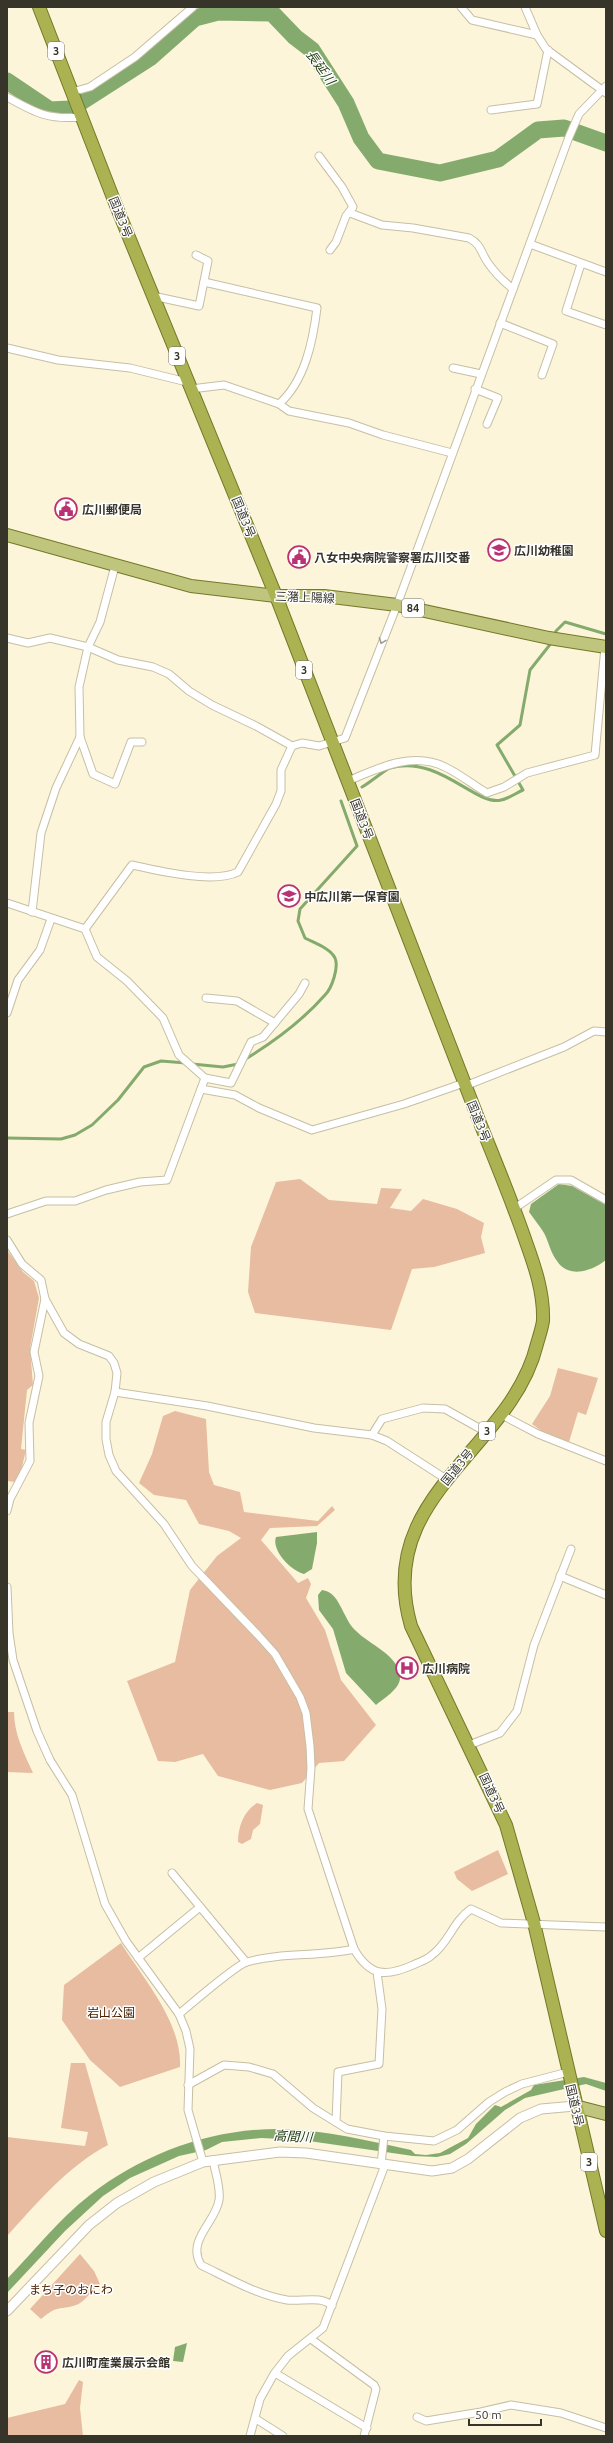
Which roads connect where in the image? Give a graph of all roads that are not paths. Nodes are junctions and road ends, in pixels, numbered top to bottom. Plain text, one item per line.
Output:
1 (39, 7) edge
2 (193, 7) edge
3 (461, 7) edge
4 (525, 7) edge
5 (537, 35) junction
6 (548, 50) junction
7 (605, 89) edge
8 (72, 94) junction
9 (7, 96) edge
10 (491, 110) dead end
11 (81, 116) junction
12 (319, 156) dead end
13 (350, 212) junction
14 (530, 244) junction
15 (330, 250) dead end
16 (196, 254) dead end
17 (581, 264) junction
18 (606, 272) edge
19 (204, 282) junction
20 (513, 289) junction
21 (153, 296) junction
22 (500, 323) junction
23 (606, 324) edge
24 (7, 348) edge
25 (453, 368) dead end
26 (481, 374) junction
27 (542, 375) dead end
28 (189, 386) junction
29 (475, 389) junction
30 (279, 404) junction
31 (487, 424) dead end
32 (452, 453) junction
33 (7, 535) edge
34 (115, 566) junction
35 (276, 596) junction
36 (397, 605) junction
37 (7, 638) edge
38 (88, 647) junction
39 (605, 647) edge
40 (80, 737) junction
41 (142, 742) dead end
42 (333, 743) junction
43 (292, 746) junction
44 (348, 781) junction
45 (7, 903) edge
46 (32, 912) junction
47 (51, 918) junction
48 (84, 929) junction
49 (305, 983) dead end
50 (206, 998) dead end
51 (7, 1013) edge
52 (275, 1024) junction
53 (606, 1032) edge
54 (205, 1078) junction
55 (465, 1085) junction
56 (201, 1089) junction
57 (606, 1200) edge
58 (515, 1208) junction
59 (7, 1214) edge
60 (7, 1240) edge
61 (45, 1299) junction
62 (115, 1392) junction
63 (500, 1414) junction
64 (486, 1432) junction
65 (372, 1435) junction
66 (606, 1462) edge
67 (446, 1480) junction
68 (7, 1511) edge
69 (571, 1549) dead end
70 (560, 1576) junction
71 (7, 1587) edge
72 (606, 1595) edge
73 (8, 1605) edge
74 (469, 1745) junction
75 (172, 1873) dead end
76 (200, 1907) junction
77 (534, 1923) junction
78 (606, 1927) edge
79 (354, 1950) junction
80 (138, 1958) junction
81 (246, 1962) junction
82 (377, 1972) junction
83 (179, 2014) junction
84 (568, 2074) junction
85 (188, 2085) junction
86 (575, 2106) junction
87 (606, 2114) edge
88 (336, 2122) junction
89 (384, 2138) junction
90 (202, 2159) junction
91 (213, 2160) junction
92 (383, 2162) junction
93 (606, 2231) edge
94 (332, 2306) junction
95 (7, 2311) edge
96 (311, 2339) junction
97 (275, 2373) junction
98 (417, 2418) dead end
99 (256, 2419) junction
100 (367, 2428) junction
101 (606, 2428) edge
102 (250, 2436) edge
103 (284, 2436) edge
104 (364, 2436) edge

1 - 8 highway, 国道3号 / 3
2 - 8 street
3 - 5 street
4 - 5 street
5 - 6 street
6 - 7 street
6 - 10 street
7 - 14 street
8 - 11 highway, 国道3号 / 3
9 - 11 street
11 - 21 highway, 国道3号 / 3
12 - 13 street
13 - 15 street
13 - 20 street
14 - 17 street
14 - 20 street
16 - 19 street
17 - 18 street
17 - 23 street
19 - 21 street
19 - 30 street
20 - 22 street
21 - 28 highway, 国道3号 / 3
22 - 26 street
22 - 27 street
24 - 28 street
25 - 26 street
26 - 29 street
28 - 30 street
28 - 35 highway, 国道3号 / 3
29 - 31 street
29 - 32 street
30 - 32 street
32 - 36 street
33 - 34 main road, 三潴上陽線 / 84
34 - 35 main road, 三潴上陽線 / 84
34 - 38 street
35 - 36 main road, 三潴上陽線 / 84
35 - 42 highway, 国道3号 / 3
36 - 39 main road, 三潴上陽線 / 84
36 -> 42 street
37 - 38 street
38 - 40 street
38 - 43 street
39 - 44 street
40 - 41 street
40 - 46 street
42 - 43 street
42 - 44 highway, 国道3号 / 3
43 - 48 street
44 - 55 highway, 国道3号 / 3
45 - 46 street
46 - 47 street
47 - 48 street
47 - 51 street
48 - 54 street
49 - 52 street
50 - 52 street
52 - 54 street
53 - 55 street
54 - 56 street
55 - 56 street
55 - 58 highway, 国道3号 / 3
56 - 59 street
57 - 58 street
58 - 63 highway, 国道3号 / 3
60 - 61 street
61 - 62 street
61 - 68 street
62 - 65 street
62 - 79 street
63 - 64 highway, 国道3号 / 3
63 - 66 street
64 - 65 street
64 - 67 highway, 国道3号 / 3
65 - 67 street
67 - 74 highway, 国道3号 / 3
69 - 70 street
70 - 72 street
70 - 74 street
71 - 73 street
73 - 80 street
74 - 77 highway, 国道3号 / 3
75 - 76 street
76 - 80 street
76 - 81 street
77 - 78 street
77 - 82 street
77 - 84 highway, 国道3号 / 3
79 - 81 street
79 - 82 street
80 - 83 street
81 - 83 street
82 - 88 street
83 - 85 street
84 - 86 highway, 国道3号 / 3
84 - 89 street
85 - 88 street
85 - 90 street
86 - 87 main road
86 - 92 street
86 - 93 highway, 国道3号 / 3
88 - 89 street
89 - 92 street
90 - 91 street
90 - 95 street
91 - 92 street
91 - 94 street
92 - 94 street
94 - 96 street
96 - 97 street
96 - 100 street
97 - 99 street
97 - 100 street
98 - 101 street
99 - 102 street
99 - 103 street
100 - 104 street

